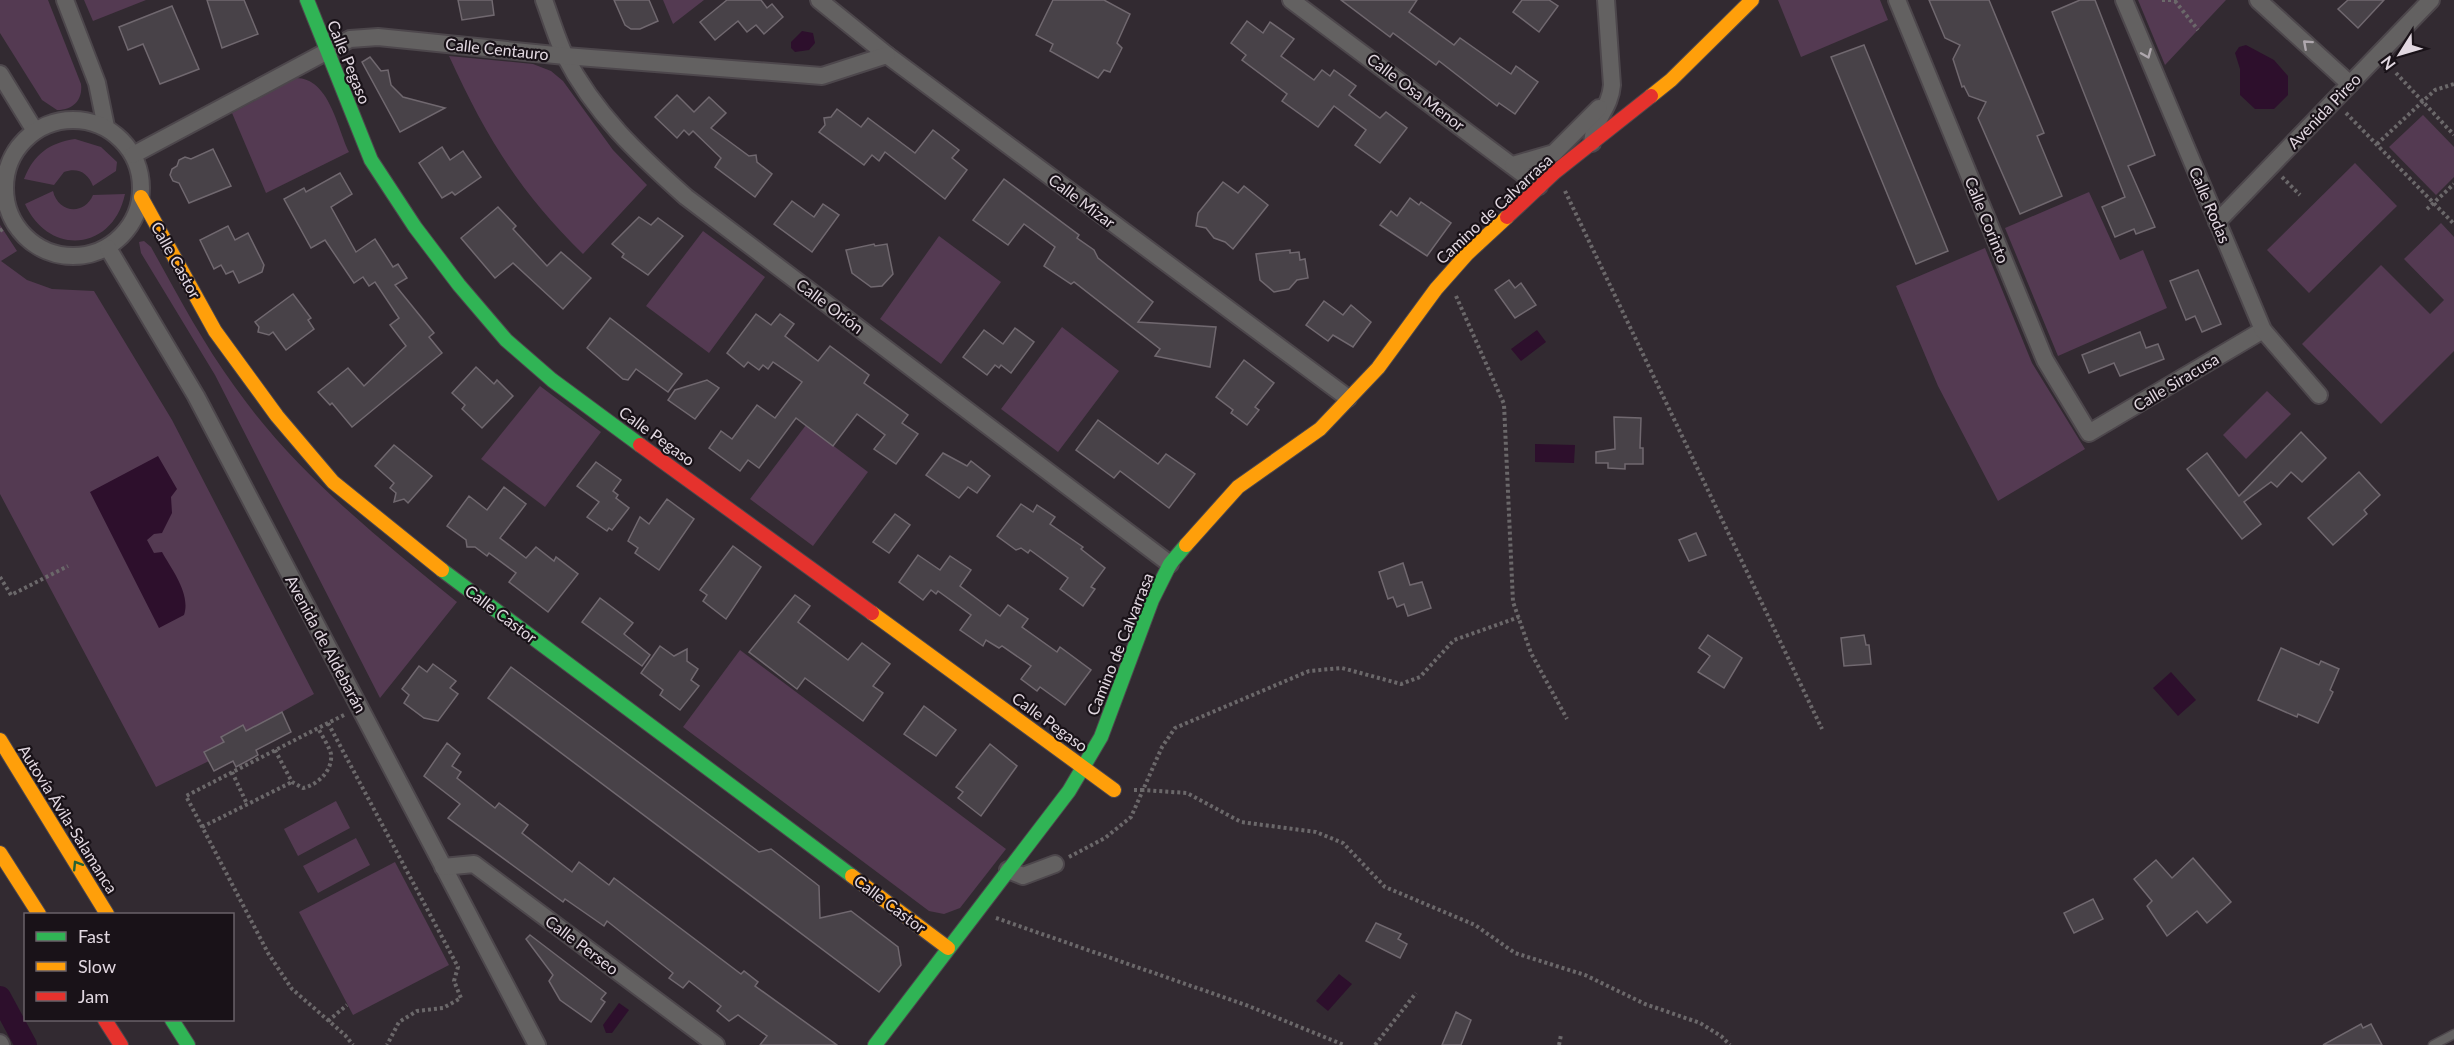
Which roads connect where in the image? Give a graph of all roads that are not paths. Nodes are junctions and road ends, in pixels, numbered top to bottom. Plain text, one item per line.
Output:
1 (65, 0) edge
2 (307, 0) edge
3 (544, 0) edge
4 (819, 0) edge
5 (1291, 0) edge
6 (1606, 0) edge
7 (1752, 0) edge
8 (1897, 0) edge
9 (2124, 0) edge
10 (2258, 0) edge
11 (2431, 0) edge
12 (326, 51) junction
13 (887, 55) junction
14 (565, 56) junction
15 (0, 74) edge
16 (2350, 84) junction
17 (1611, 97) junction
18 (1580, 126) junction
19 (106, 128) junction
20 (35, 131) junction
21 (1587, 147) junction
22 (133, 155) junction
23 (1558, 163) junction
24 (1513, 165) junction
25 (1539, 186) junction
26 (141, 197) junction
27 (2217, 222) junction
28 (108, 248) junction
29 (2263, 330) junction
30 (2319, 395) dead end
31 (1348, 398) junction
32 (2089, 433) joint
33 (1170, 564) junction
34 (0, 740) edge
35 (1083, 767) junction
36 (1114, 790) road end
37 (0, 853) edge
38 (1055, 864) road end
39 (443, 867) junction
40 (1008, 870) junction
41 (38, 913) edge
42 (106, 913) edge
43 (948, 948) junction
44 (106, 1021) edge
45 (173, 1021) edge
46 (2454, 1034) edge
47 (120, 1045) edge
48 (188, 1045) edge
49 (537, 1045) edge
50 (716, 1045) edge
51 (875, 1045) edge
52 (2433, 1045) edge

1 - 19 street
2 - 12 main road, Calle Pegaso
3 - 14 street, Calle Orión
4 - 13 street, Calle Mizar
5 - 24 street, Calle Osa Menor
6 - 17 street
7 - 21 main road, Camino de Calvarrasa
8 - 32 street, Calle Corinto
9 -> 27 street, Calle Rodas
16 -> 10 street
11 - 16 street, Avenida Pireo
12 - 14 street, Calle Centauro
12 - 22 street, Calle Centauro
12 - 35 main road, Calle Pegaso
13 - 14 street, Calle Centauro
13 - 31 street, Calle Mizar
14 - 33 street, Calle Orión
15 - 20 street
16 - 27 street, Avenida Pireo
17 - 18 street
17 - 21 street
18 - 21 street
18 - 23 street
19 - 20 street
19 - 22 street
20 - 28 street
21 - 23 main road, Camino de Calvarrasa
22 - 26 street
23 - 24 street
23 - 25 main road, Camino de Calvarrasa
24 - 25 street, Calle Osa Menor
25 - 31 main road, Camino de Calvarrasa
26 - 28 street
26 - 43 main road, Calle Castor
27 - 29 street, Calle Rodas
28 - 39 street, Avenida de Aldebarán
29 - 30 street, Calle Rodas
29 - 32 street, Calle Siracusa
31 - 33 main road, Camino de Calvarrasa
33 - 35 main road, Camino de Calvarrasa
42 -> 34 main road, Autovía Ávila-Salamanca
35 - 36 main road, Calle Pegaso
35 - 40 main road, Camino de Calvarrasa
37 - 41 main road
38 - 40 street
39 - 49 street, Avenida de Aldebarán
39 - 50 street, Calle Perseo
40 - 43 main road, Camino de Calvarrasa
43 - 51 main road, Camino de Calvarrasa
44 - 47 main road
45 - 48 main road
46 - 52 lane

